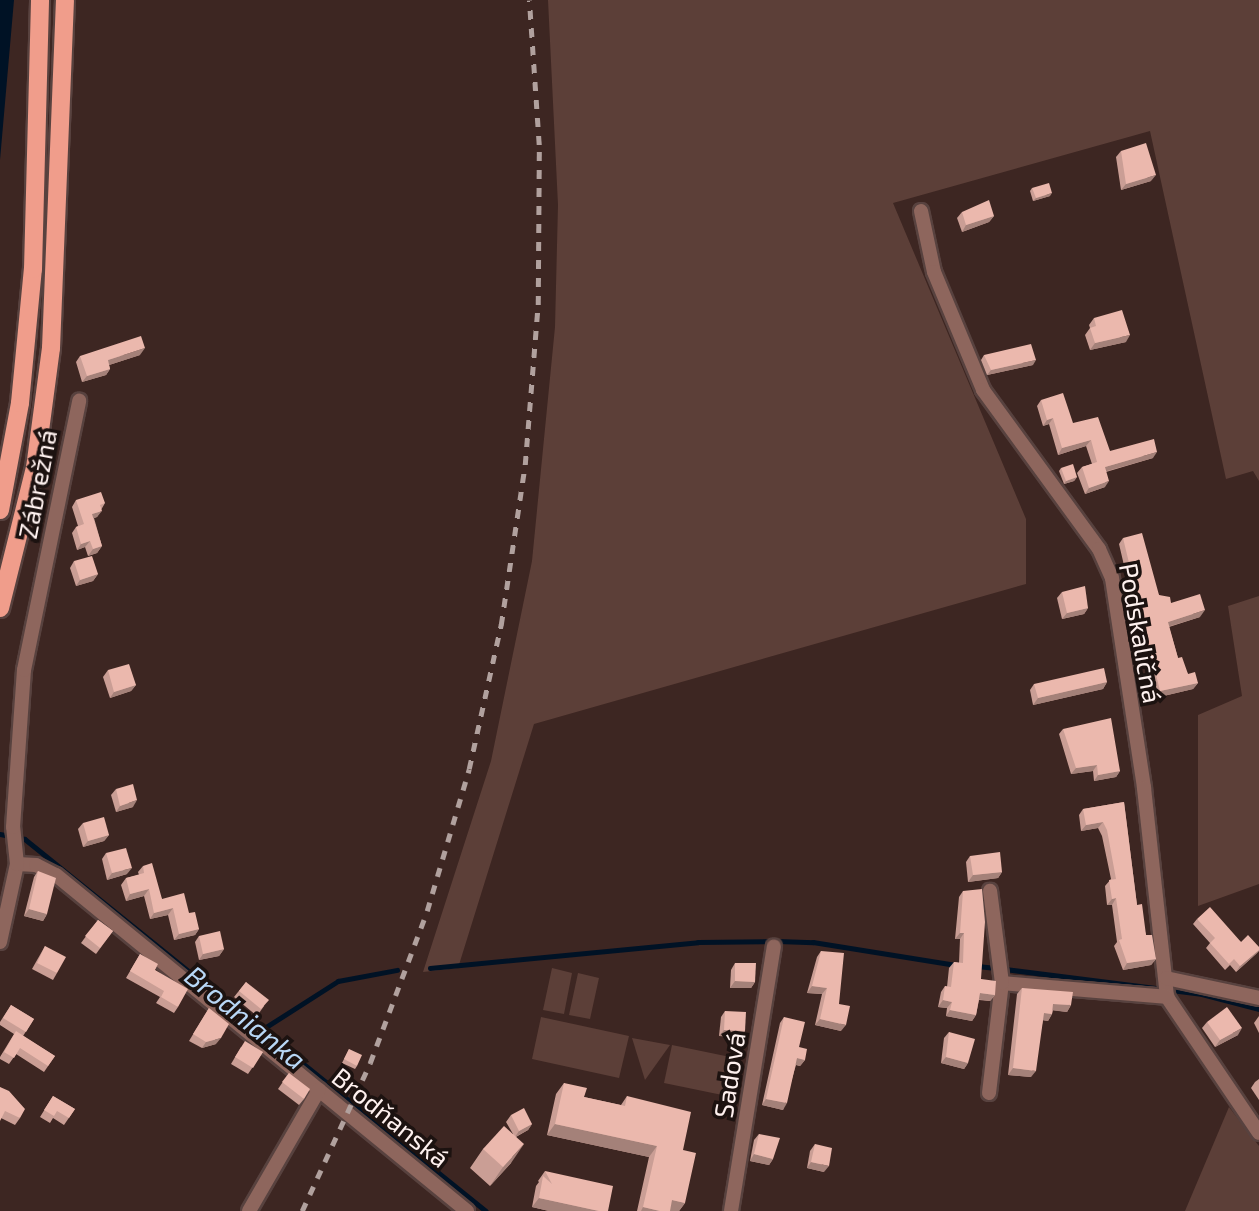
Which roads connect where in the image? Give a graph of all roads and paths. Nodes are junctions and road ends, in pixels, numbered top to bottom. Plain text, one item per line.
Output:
1 (40, 0) edge
2 (65, 0) edge
3 (921, 211) dead end
4 (79, 401) dead end
5 (0, 510) edge
6 (0, 608) edge
7 (16, 864) junction
8 (990, 891) dead end
9 (0, 942) edge
10 (774, 946) dead end
11 (1000, 973) junction
12 (1166, 988) junction
13 (1259, 998) edge
14 (319, 1090) junction
15 (989, 1093) dead end
16 (1259, 1133) edge
17 (249, 1211) edge
18 (467, 1211) edge
19 (731, 1211) edge

1 - 5 main road
2 - 6 main road
3 - 12 street, Podskaličná
4 - 7 street, Zábrežná
7 - 9 street
7 - 14 street, Brodňanská
8 - 11 street
10 - 19 street, Sadová
11 - 12 street
11 - 15 street
12 - 13 street
12 - 16 street, Podskaličná
14 - 17 street
14 - 18 street, Brodňanská

